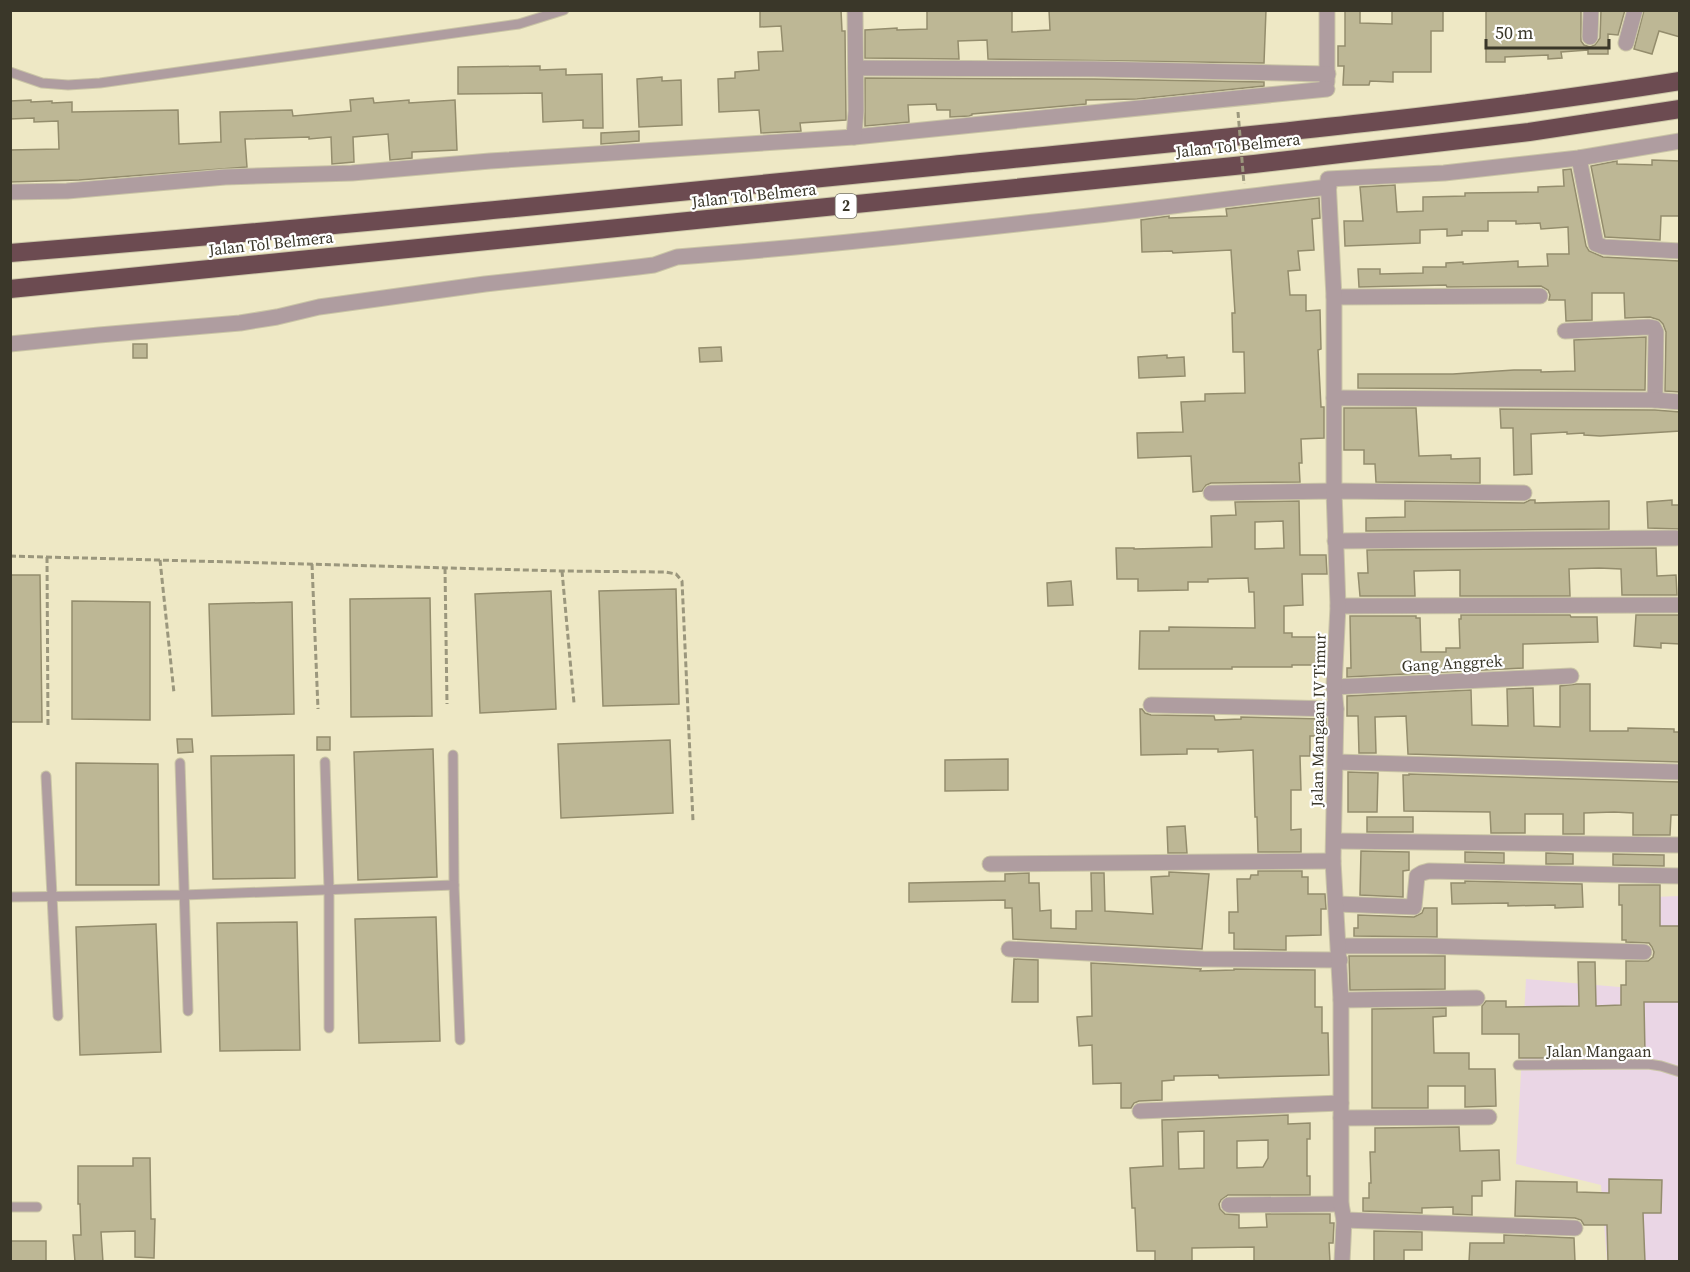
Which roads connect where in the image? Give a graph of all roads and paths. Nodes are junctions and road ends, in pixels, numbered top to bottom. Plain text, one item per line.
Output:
1 (564, 10) edge
2 (855, 10) edge
3 (1327, 10) edge
4 (1591, 10) edge
5 (1635, 10) edge
6 (1590, 37) dead end
7 (1626, 43) dead end
8 (856, 68) junction
9 (10, 72) edge
10 (1680, 81) edge
11 (1327, 86) junction
12 (1680, 109) edge
13 (1238, 112) dead end
14 (854, 137) junction
15 (1680, 141) edge
16 (1579, 158) junction
17 (1329, 183) junction
18 (1244, 184) dead end
19 (10, 192) edge
20 (1680, 251) edge
21 (10, 253) edge
22 (10, 289) edge
23 (1540, 296) dead end
24 (1334, 297) junction
25 (1565, 331) dead end
26 (10, 344) edge
27 (1334, 398) junction
28 (1655, 399) junction
29 (1680, 402) edge
30 (1334, 490) junction
31 (1210, 493) dead end
32 (1524, 493) dead end
33 (1676, 538) dead end
34 (1335, 541) junction
35 (10, 556) edge
36 (47, 557) junction
37 (160, 560) junction
38 (312, 564) junction
39 (445, 568) junction
40 (562, 571) junction
41 (1680, 605) edge
42 (1338, 606) junction
43 (1571, 676) dead end
44 (1334, 687) junction
45 (174, 693) dead end
46 (447, 704) dead end
47 (574, 704) dead end
48 (1150, 705) dead end
49 (1336, 709) junction
50 (318, 710) dead end
51 (48, 727) dead end
52 (453, 755) dead end
53 (326, 762) dead end
54 (1335, 762) junction
55 (180, 763) dead end
56 (1680, 772) edge
57 (46, 776) dead end
58 (693, 821) dead end
59 (1335, 841) junction
60 (1680, 845) edge
61 (1333, 861) junction
62 (990, 864) dead end
63 (1680, 876) edge
64 (454, 885) junction
65 (329, 890) junction
66 (52, 896) junction
67 (183, 896) junction
68 (10, 897) edge
69 (1337, 904) junction
70 (1009, 949) dead end
71 (1644, 952) dead end
72 (1339, 953) junction
73 (1477, 998) dead end
74 (1341, 1000) junction
75 (188, 1011) dead end
76 (58, 1016) dead end
77 (329, 1028) dead end
78 (460, 1040) dead end
79 (1518, 1065) dead end
80 (1680, 1072) edge
81 (1341, 1110) junction
82 (1140, 1111) dead end
83 (1489, 1117) dead end
84 (1341, 1204) junction
85 (1229, 1205) dead end
86 (10, 1207) edge
87 (37, 1207) dead end
88 (1344, 1221) junction
89 (1575, 1228) dead end
90 (1342, 1262) edge

1 - 9 lane
2 - 8 street
3 - 11 street
4 - 6 street
5 - 7 street
8 - 11 street
8 - 14 street
10 - 21 highway, Jalan Tol Belmera / 2
11 - 14 street
12 - 22 highway, Jalan Tol Belmera / 2
13 - 18 path, bridge
14 - 19 street
15 - 16 street
16 - 17 street
16 - 20 street
17 - 24 street, Jalan Mangaan IV Timur
17 - 26 street
23 - 24 street
24 - 27 street, Jalan Mangaan IV Timur
25 - 28 street
27 - 28 street
27 - 30 street, Jalan Mangaan IV Timur
28 - 29 street
30 - 31 street
30 - 32 street
30 - 34 street, Jalan Mangaan IV Timur
33 - 34 street
34 - 42 street, Jalan Mangaan IV Timur
35 - 36 path
36 - 37 path
36 - 51 path
37 - 38 path
37 - 45 path
38 - 39 path
38 - 50 path
39 - 40 path
39 - 46 path
40 - 47 path
40 - 58 path
41 - 42 street
42 - 44 street, Jalan Mangaan IV Timur
43 - 44 street, Gang Anggrek
44 - 49 street, Jalan Mangaan IV Timur
48 - 49 street
49 - 54 street, Jalan Mangaan IV Timur
52 - 64 lane
53 - 65 lane
54 - 56 street
54 - 59 street, Jalan Mangaan IV Timur
55 - 67 lane
57 - 66 lane
59 - 60 street
59 - 61 street, Jalan Mangaan IV Timur
61 - 62 street
61 - 69 street, Jalan Mangaan IV Timur
63 - 69 street
64 - 65 lane
64 - 78 lane
65 - 67 lane
65 - 77 lane
66 - 67 lane
66 - 68 lane
66 - 76 lane
67 - 75 lane
69 - 72 street, Jalan Mangaan IV Timur
70 - 72 street
71 - 72 street
72 - 74 street, Jalan Mangaan IV Timur
73 - 74 street
74 - 81 street, Jalan Mangaan IV Timur
79 - 80 lane, Jalan Mangaan
81 - 82 street
81 - 83 street
81 - 84 street, Jalan Mangaan IV Timur
84 - 85 street
84 - 88 street, Jalan Mangaan IV Timur
86 - 87 lane
88 - 89 street
88 - 90 street, Jalan Mangaan IV Timur

